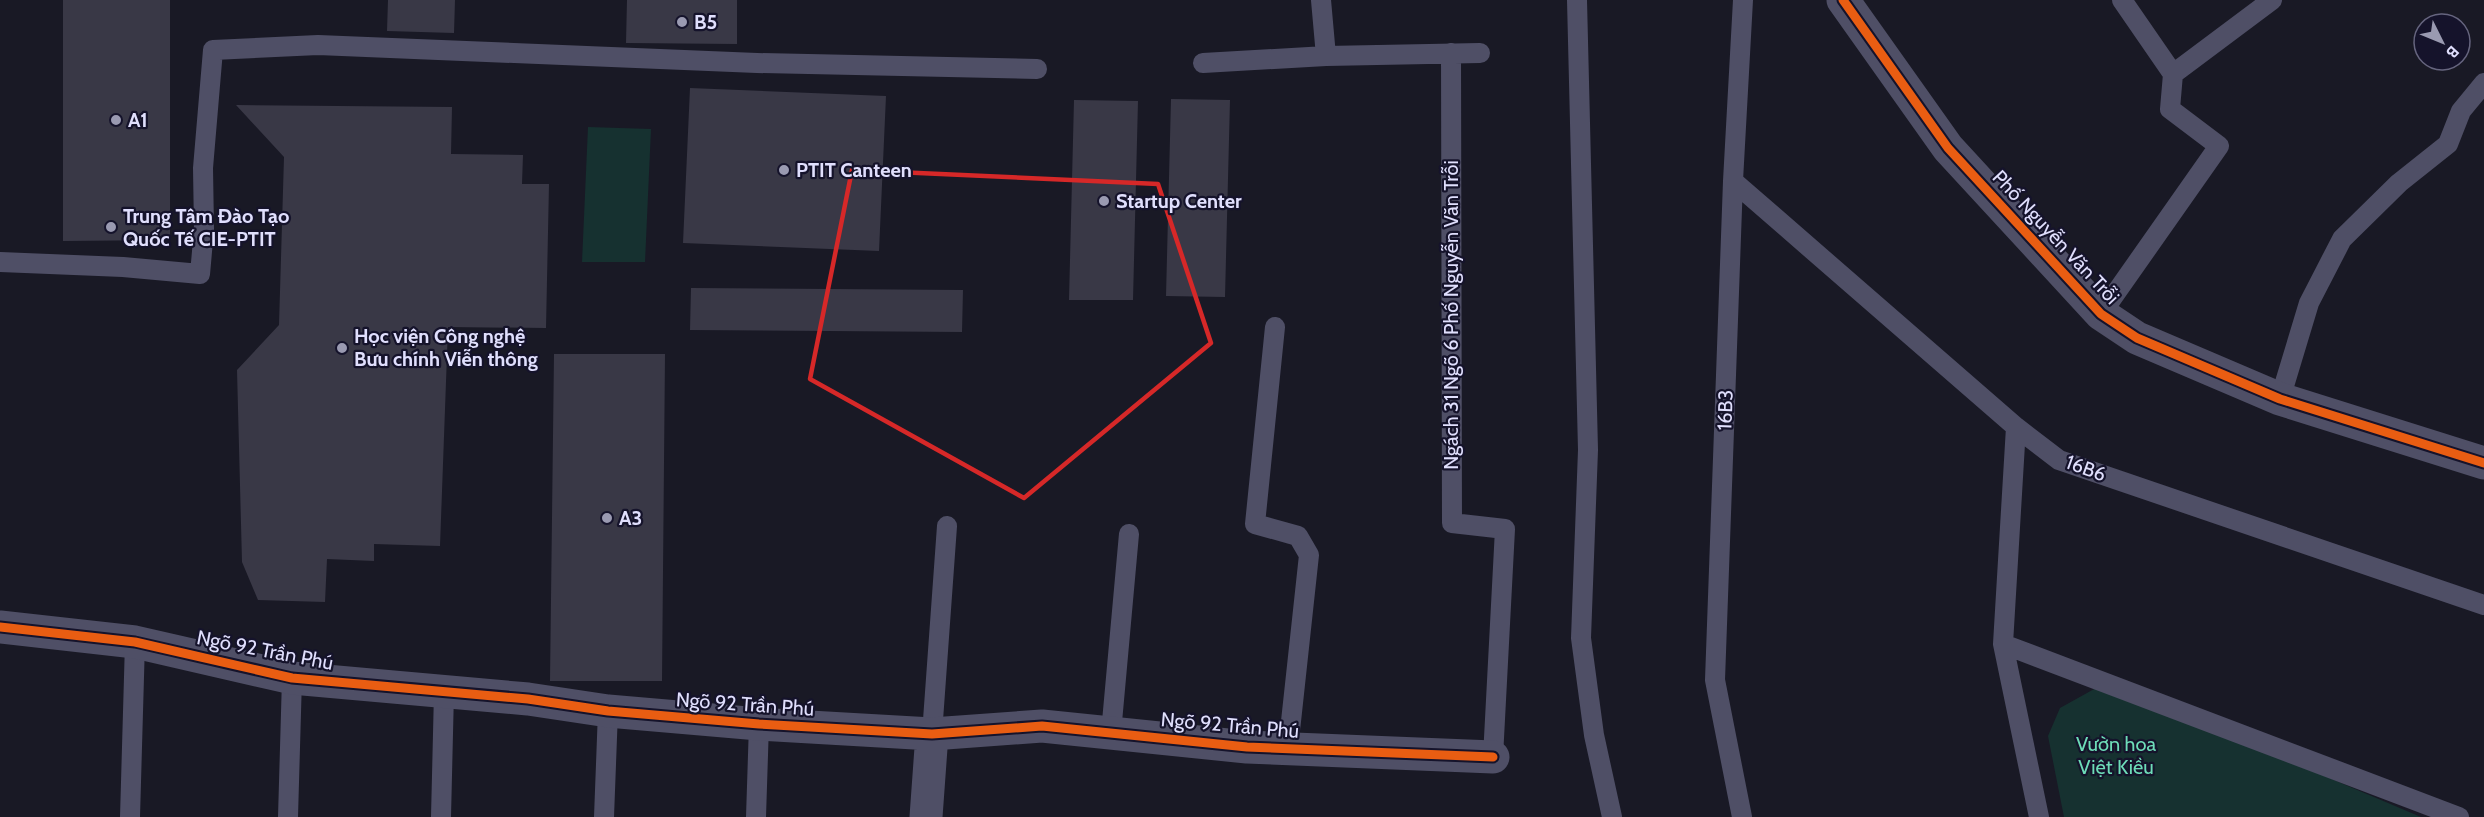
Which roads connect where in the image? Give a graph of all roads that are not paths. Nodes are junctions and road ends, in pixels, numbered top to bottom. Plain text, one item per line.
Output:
1 (1321, 0) edge
2 (1577, 0) edge
3 (1743, 0) edge
4 (1843, 0) edge
5 (2122, 0) edge
6 (2272, 0) edge
7 (1451, 53) junction
8 (1480, 53) dead end
9 (1326, 56) junction
10 (1203, 63) dead end
11 (1037, 69) dead end
12 (2173, 74) junction
13 (2484, 83) edge
14 (1733, 181) junction
15 (0, 262) edge
16 (2100, 314) junction
17 (1275, 327) dead end
18 (2280, 399) junction
19 (2016, 427) junction
20 (2484, 463) edge
21 (947, 526) dead end
22 (1129, 534) dead end
23 (2484, 605) edge
24 (0, 627) edge
25 (135, 642) junction
26 (2003, 644) junction
27 (292, 678) junction
28 (444, 692) junction
29 (608, 711) junction
30 (759, 724) junction
31 (1111, 733) junction
32 (932, 734) junction
33 (1288, 749) junction
34 (1493, 757) joint
35 (130, 817) edge
36 (288, 817) edge
37 (441, 817) edge
38 (604, 817) edge
39 (756, 817) edge
40 (926, 817) edge
41 (1612, 817) edge
42 (1742, 817) edge
43 (2039, 817) edge
44 (2459, 817) edge

1 - 9 lane
2 - 41 lane
3 - 14 lane, 16B3
4 - 16 street, Phố Nguyễn Văn Trỗi
5 - 12 lane
6 - 12 lane
7 - 8 lane
7 - 9 lane
7 - 34 lane, Ngách 31 Ngõ 6 Phố Nguyễn Văn Trỗi
9 - 10 lane
11 - 15 lane
12 - 16 lane
13 - 18 lane
14 - 19 lane, 16B6
14 - 42 lane, 16B3
16 - 18 street, Phố Nguyễn Văn Trỗi
17 - 33 lane
18 - 20 street, Phố Nguyễn Văn Trỗi
19 - 23 lane, 16B6
19 - 26 lane
21 - 32 lane
22 - 31 lane
24 - 25 street, Ngõ 92 Trần Phú
25 - 27 street, Ngõ 92 Trần Phú
25 - 35 lane
26 - 43 lane
26 - 44 lane
27 - 28 street, Ngõ 92 Trần Phú
27 - 36 lane
28 - 29 street, Ngõ 92 Trần Phú
28 - 37 lane
29 - 30 street, Ngõ 92 Trần Phú
29 - 38 lane
30 - 32 street, Ngõ 92 Trần Phú
30 - 39 lane
31 - 32 street, Ngõ 92 Trần Phú
31 - 33 street, Ngõ 92 Trần Phú
32 - 40 street
33 - 34 street, Ngõ 92 Trần Phú

